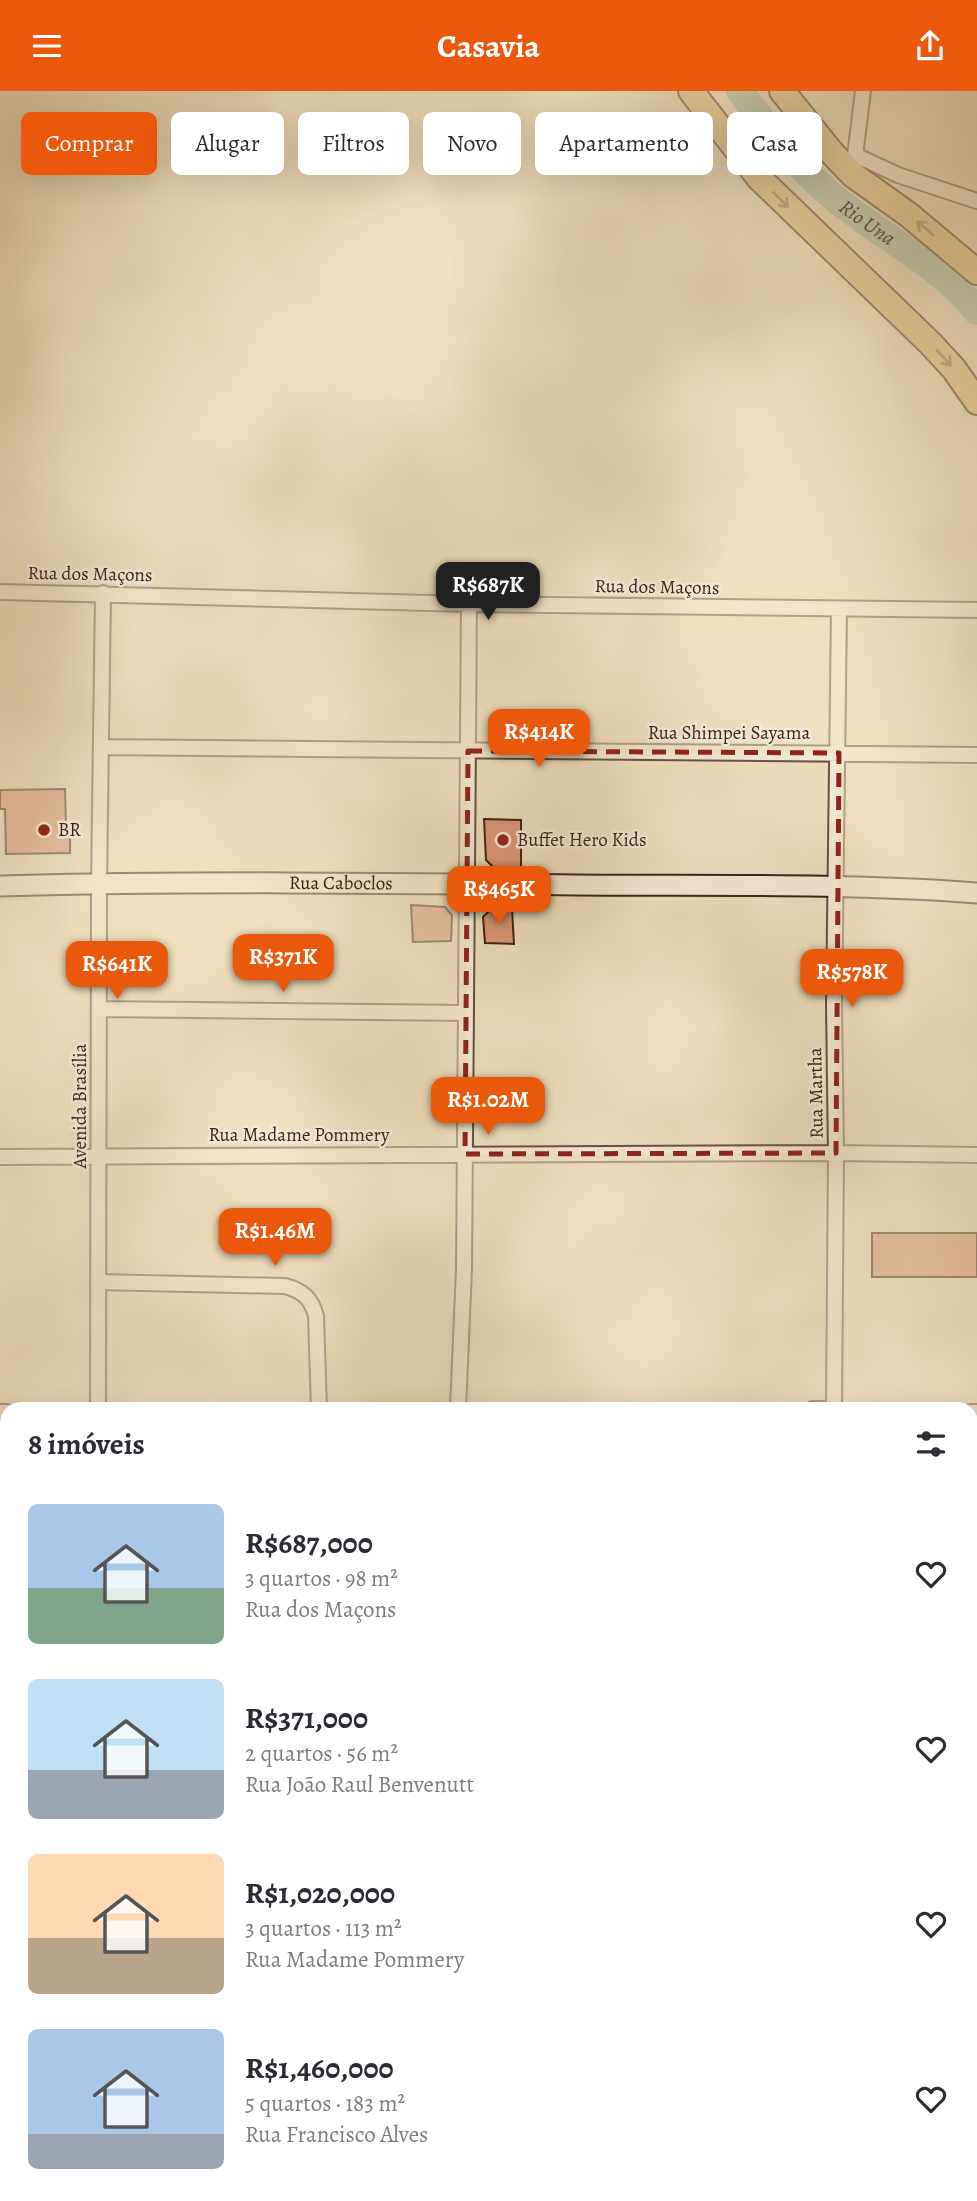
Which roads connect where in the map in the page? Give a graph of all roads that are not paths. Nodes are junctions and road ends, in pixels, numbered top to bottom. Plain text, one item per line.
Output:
1 (691, 91) edge
2 (782, 91) edge
3 (863, 91) edge
4 (854, 165) junction
5 (977, 201) edge
6 (977, 272) edge
7 (977, 402) edge
8 (0, 592) edge
9 (103, 593) junction
10 (469, 604) junction
11 (839, 609) junction
12 (977, 610) edge
13 (102, 747) junction
14 (468, 751) junction
15 (839, 753) junction
16 (977, 755) edge
17 (99, 883) junction
18 (467, 884) junction
19 (0, 886) edge
20 (835, 887) junction
21 (977, 893) edge
22 (100, 1009) junction
23 (466, 1013) junction
24 (836, 1153) junction
25 (465, 1154) junction
26 (977, 1154) edge
27 (99, 1155) junction
28 (0, 1157) edge
29 (98, 1282) junction
30 (98, 1402) edge
31 (319, 1402) edge
32 (458, 1402) edge
33 (835, 1402) edge

1 -> 7 highway
2 - 4 highway
3 - 4 street
4 - 5 street
6 -> 4 highway
8 - 9 street, Rua dos Maçons
9 - 10 street, Rua dos Maçons
9 - 13 street, Avenida Brasília
10 - 11 street, Rua dos Maçons
10 - 14 street
11 - 12 street, Rua dos Maçons
11 - 15 street, Rua Martha
13 - 14 street, Rua Shimpei Sayama
13 - 17 street, Avenida Brasília
14 - 15 street, Rua Shimpei Sayama
14 - 18 street
15 - 16 street, Rua Shimpei Sayama
15 - 20 street, Rua Martha
17 - 18 street, Rua Caboclos
17 - 19 street, Rua Caboclos
17 - 22 street, Avenida Brasília
18 - 20 street, Rua Caboclos
18 - 23 street
20 - 21 street, Rua Caboclos
20 - 24 street, Rua Martha
22 - 23 street
22 - 27 street, Avenida Brasília
23 - 25 street
24 - 25 street, Rua Madame Pommery
24 - 26 street, Rua Madame Pommery
24 - 33 street, Rua Martha
25 - 27 street, Rua Madame Pommery
25 - 32 street
27 - 28 street, Rua Madame Pommery
27 - 29 street, Avenida Brasília
29 - 30 street, Avenida Brasília
29 - 31 street

